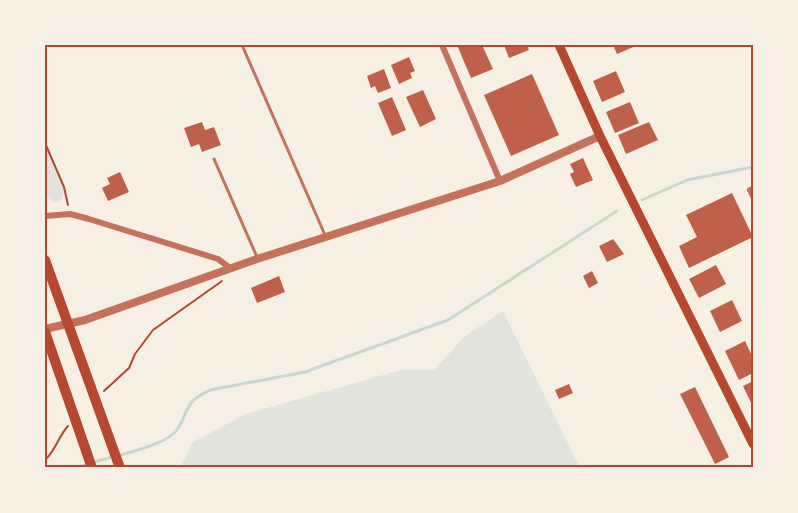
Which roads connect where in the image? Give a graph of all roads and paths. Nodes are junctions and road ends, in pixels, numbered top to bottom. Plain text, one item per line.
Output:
1 (242, 45) edge
2 (442, 45) edge
3 (559, 45) edge
4 (600, 136) junction
5 (45, 143) edge
6 (214, 159) dead end
7 (500, 181) junction
8 (70, 214) junction
9 (45, 216) edge
10 (326, 237) junction
11 (257, 259) junction
12 (45, 260) edge
13 (230, 268) junction
14 (45, 331) edge
15 (103, 392) dead end
16 (74, 419) dead end
17 (753, 444) edge
18 (45, 460) edge
19 (92, 468) edge
20 (120, 468) edge

1 - 10 lane
2 - 7 street
3 - 4 main road
4 - 7 street
4 - 17 main road
5 - 8 path
6 - 11 lane
7 - 10 street
8 - 9 street
8 - 13 street
10 - 11 street
11 - 13 street
12 - 20 highway
13 - 14 street
13 - 15 path
14 - 19 highway
16 - 18 path

